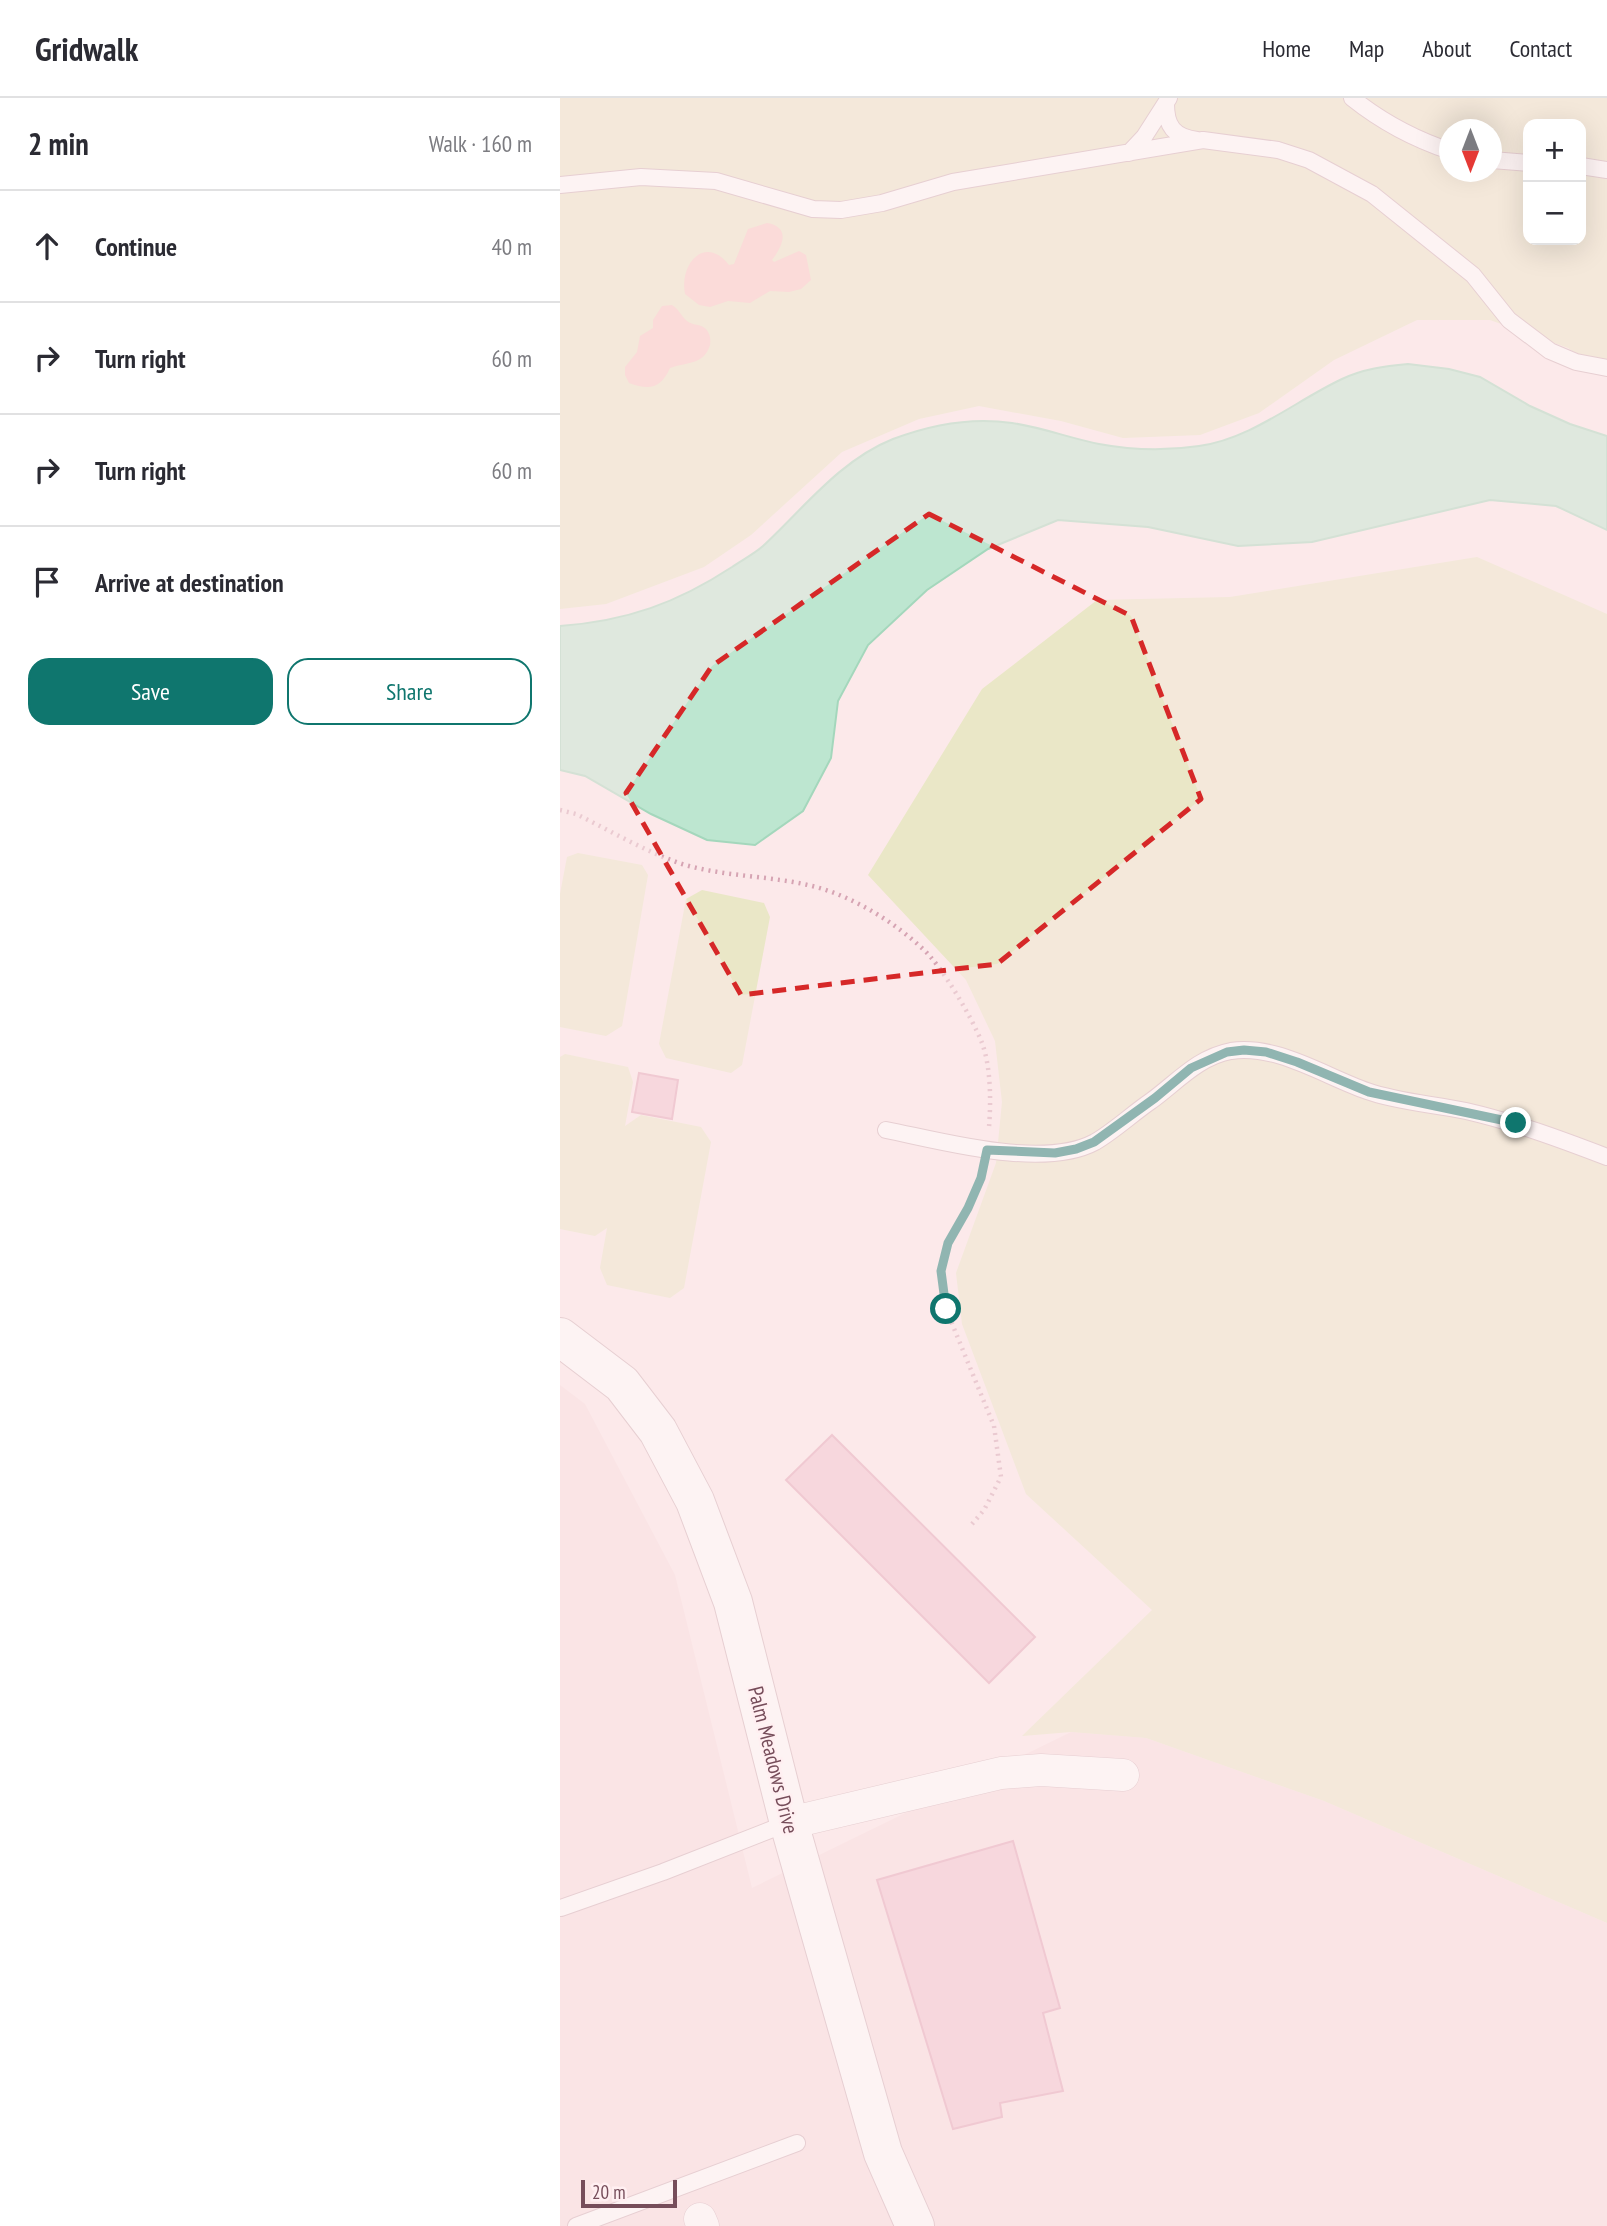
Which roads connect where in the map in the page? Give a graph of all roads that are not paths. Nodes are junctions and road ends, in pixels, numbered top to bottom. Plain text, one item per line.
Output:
1 (1352, 98) edge
2 (1168, 101) edge
3 (1203, 141) junction
4 (1439, 147) edge
5 (1129, 153) junction
6 (1502, 161) edge
7 (1523, 163) edge
8 (1586, 167) edge
9 (1607, 170) edge
10 (560, 185) edge
11 (1607, 368) edge
12 (886, 1130) dead end
13 (1607, 1157) edge
14 (560, 1337) edge
15 (1123, 1775) dead end
16 (789, 1823) junction
17 (560, 1907) edge
18 (797, 2143) dead end
19 (576, 2226) edge
20 (915, 2226) edge

1 - 4 lane
2 - 3 lane
2 - 5 lane
3 - 5 lane
3 - 11 lane
5 - 10 lane
6 - 7 lane
8 - 9 lane
12 - 13 lane
14 - 16 street, Palm Meadows Drive
15 - 16 street
16 - 17 lane
16 - 20 street, Palm Meadows Drive
18 - 19 lane

